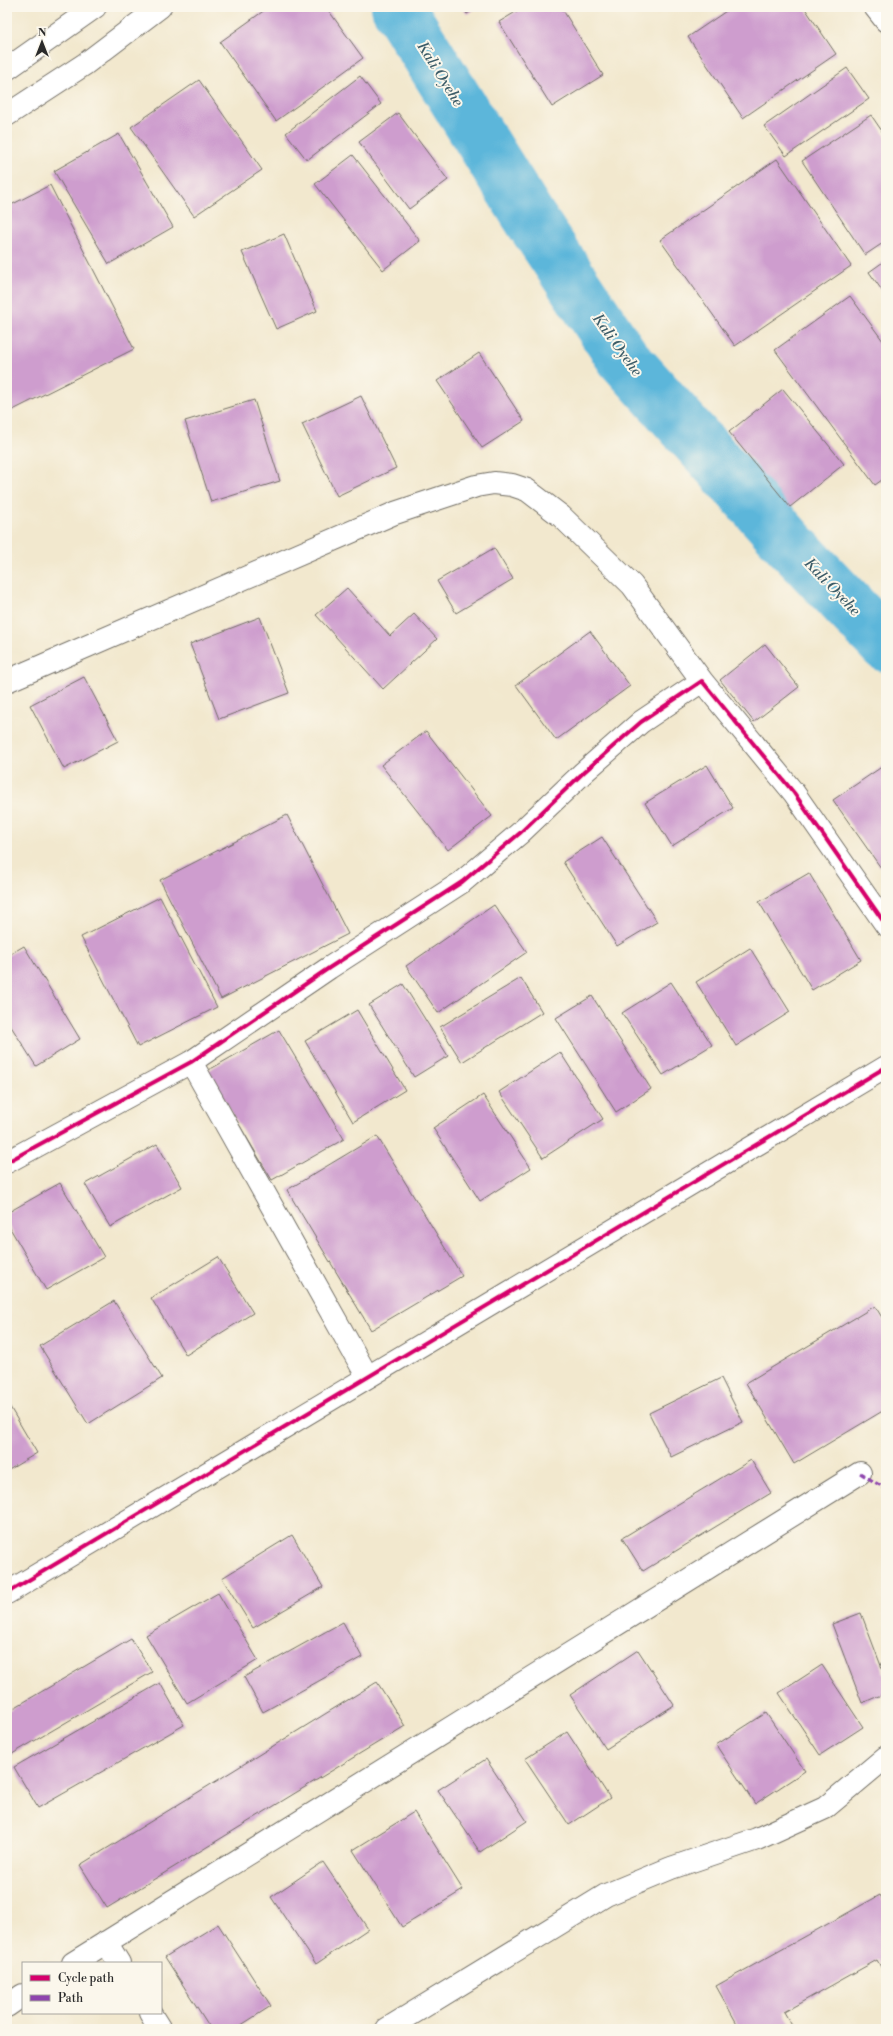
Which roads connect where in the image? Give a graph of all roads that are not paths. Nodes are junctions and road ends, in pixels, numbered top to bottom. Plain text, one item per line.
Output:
1 (96, 7) edge
2 (160, 7) edge
3 (875, 7) edge
4 (886, 21) edge
5 (7, 69) edge
6 (7, 115) edge
7 (7, 681) edge
8 (702, 681) junction
9 (886, 925) edge
10 (191, 1062) junction
11 (886, 1067) edge
12 (7, 1162) edge
13 (367, 1376) junction
14 (860, 1473) dead end
15 (7, 1593) edge
16 (886, 1758) edge
17 (106, 1942) junction
18 (75, 1962) edge
19 (118, 1962) edge
20 (22, 1996) edge
21 (7, 2006) edge
22 (151, 2014) edge
23 (160, 2029) edge
24 (387, 2029) edge

1 - 5 main road
2 - 6 main road
3 - 4 main road
7 - 8 main road
8 - 9 main road
8 - 10 main road
10 - 12 main road
10 - 13 main road
11 - 13 main road
13 - 15 main road
14 - 17 main road
16 - 24 main road
17 - 18 main road
17 - 19 main road
20 - 21 main road
22 - 23 main road

